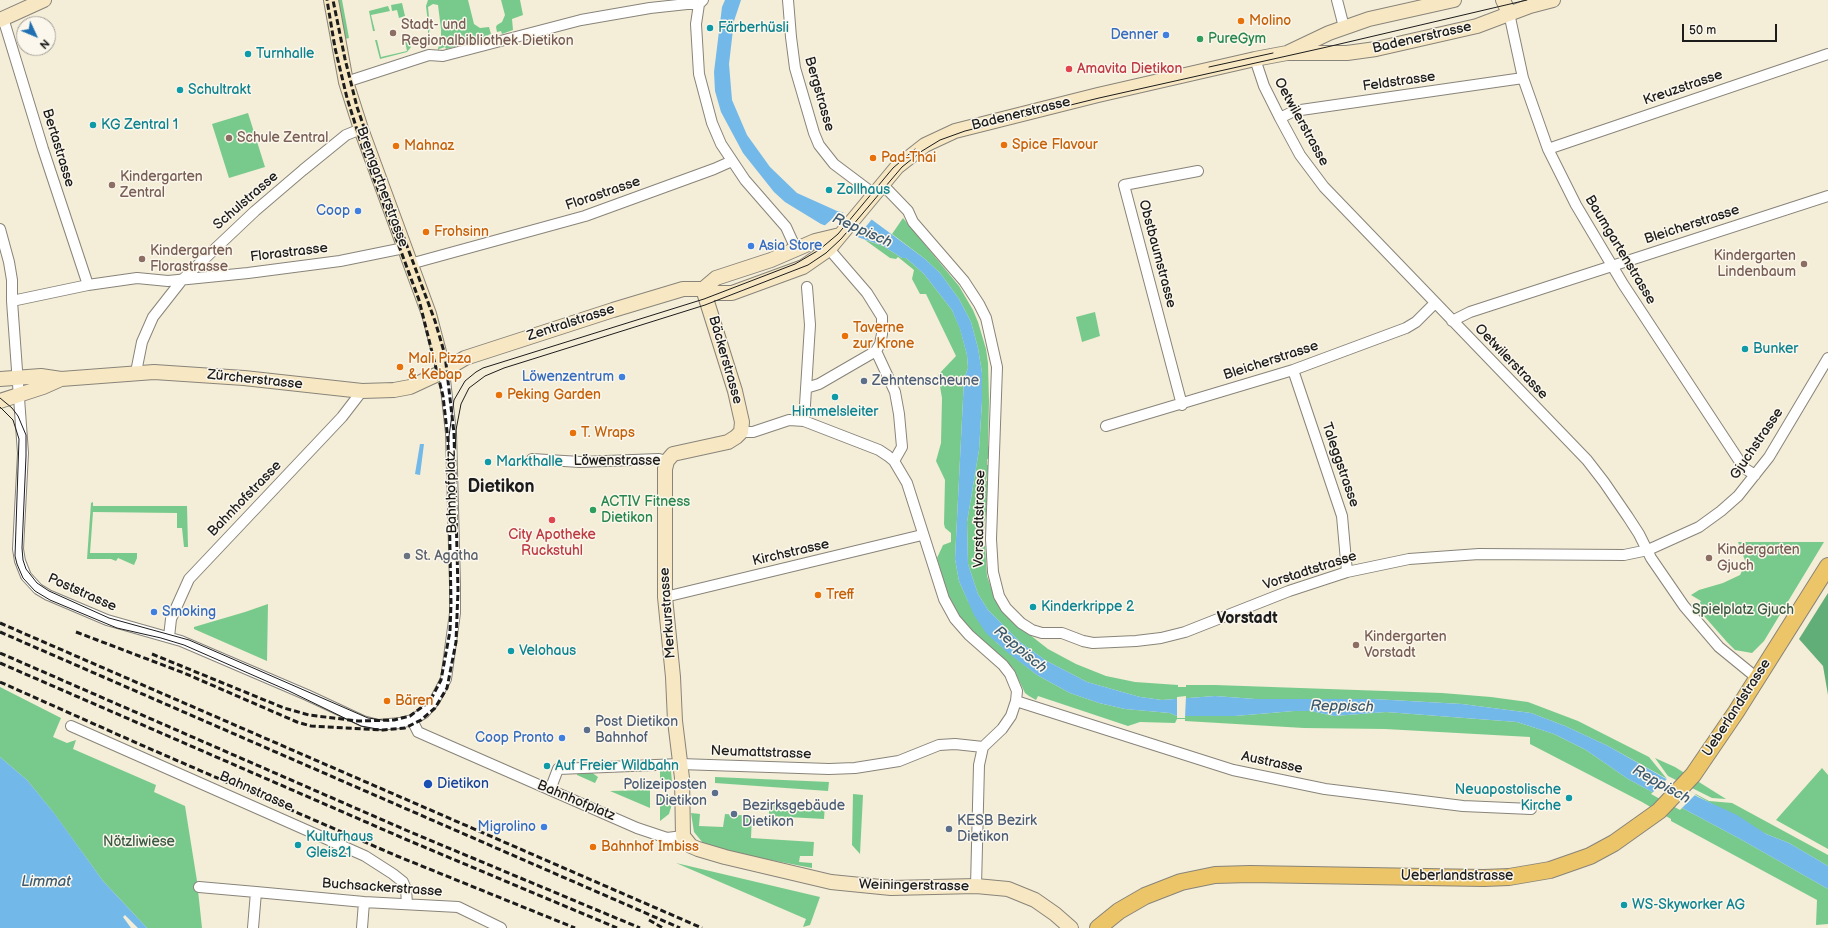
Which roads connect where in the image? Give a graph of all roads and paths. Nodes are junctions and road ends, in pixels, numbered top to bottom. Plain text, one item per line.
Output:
1 (44, 0) edge
2 (331, 0) edge
3 (788, 0) edge
4 (1337, 0) edge
5 (1454, 0) edge
6 (1503, 0) edge
7 (1553, 0) edge
8 (701, 2) edge
9 (1509, 14) junction
10 (2, 19) edge
11 (1344, 27) junction
12 (1287, 54) junction
13 (1828, 54) edge
14 (1255, 59) junction
15 (1523, 78) junction
16 (346, 82) junction
17 (1280, 118) junction
18 (361, 129) junction
19 (1548, 149) junction
20 (732, 161) junction
21 (1198, 171) dead end
22 (878, 189) junction
23 (1828, 196) edge
24 (0, 229) edge
25 (840, 235) junction
26 (404, 248) junction
27 (796, 249) junction
28 (832, 252) junction
29 (410, 264) junction
30 (1613, 266) junction
31 (803, 267) junction
32 (182, 280) junction
33 (88, 285) junction
34 (807, 288) dead end
35 (703, 289) junction
36 (12, 301) junction
37 (1435, 303) junction
38 (1452, 321) junction
39 (876, 351) junction
40 (1828, 358) edge
41 (1293, 370) junction
42 (444, 371) junction
43 (136, 372) junction
44 (18, 378) junction
45 (0, 379) edge
46 (61, 379) junction
47 (806, 388) junction
48 (362, 391) junction
49 (19, 393) junction
50 (0, 401) edge
51 (1182, 405) junction
52 (804, 421) junction
53 (1106, 426) dead end
54 (741, 432) junction
55 (532, 459) dead end
56 (667, 461) junction
57 (894, 461) junction
58 (1755, 476) junction
59 (922, 535) junction
60 (1648, 550) junction
61 (1828, 566) edge
62 (1347, 572) junction
63 (665, 597) junction
64 (169, 636) junction
65 (1757, 678) junction
66 (1016, 701) junction
67 (412, 720) junction
68 (71, 726) dead end
69 (982, 748) junction
70 (680, 764) junction
71 (550, 790) junction
72 (1531, 809) dead end
73 (683, 836) junction
74 (976, 886) junction
75 (198, 887) dead end
76 (256, 892) junction
77 (364, 902) junction
78 (407, 904) junction
79 (253, 928) edge
80 (362, 928) edge
81 (501, 928) edge
82 (1071, 928) edge
83 (1098, 928) edge

1 - 10 main road
2 - 16 main road, Bremgartnerstrasse
3 - 22 street, Bergstrasse
4 - 11 street
5 - 11 main road, Badenerstrasse
6 - 9 main road
7 - 9 main road, Badenerstrasse
8 - 16 street
8 - 20 street
9 - 12 main road, Badenerstrasse
9 - 15 street, Baumgartenstrasse
10 - 33 street, Bertastrasse
11 - 12 main road, Badenerstrasse
12 - 14 main road, Badenerstrasse
13 - 19 street, Kreuzstrasse
14 - 17 street, Oetwilerstrasse
14 - 22 main road, Badenerstrasse
15 - 17 street, Feldstrasse
15 - 19 street, Baumgartenstrasse
16 - 18 main road, Bremgartnerstrasse
17 - 37 street, Oetwilerstrasse
18 - 26 main road, Bremgartnerstrasse
18 - 32 street, Schulstrasse
19 - 30 street, Baumgartenstrasse
20 - 27 street
20 - 29 street, Florastrasse
21 - 51 street, Obstbaumstrasse
22 - 25 main road, Badenerstrasse
22 - 62 street, Vorstadtstrasse
23 - 30 street, Bleicherstrasse
24 - 36 street, Poststrasse
25 - 27 main road
25 - 28 main road, Zentralstrasse
26 - 29 main road, Bremgartnerstrasse
26 - 32 street, Florastrasse
27 - 31 main road
27 - 35 main road
28 - 31 main road, Zentralstrasse
28 - 39 street
29 - 42 main road, Bremgartnerstrasse
30 - 38 street, Bleicherstrasse
30 - 58 street, Baumgartenstrasse
31 - 35 main road, Zentralstrasse
32 - 33 street, Florastrasse
32 - 43 street, Schulstrasse
33 - 36 street, Florastrasse
34 - 47 street
35 - 42 main road, Zentralstrasse
35 - 54 main road, Bäckerstrasse
36 - 44 street, Poststrasse
37 - 38 street, Oetwilerstrasse
37 - 41 street, Bleicherstrasse
38 - 60 street, Oetwilerstrasse
39 - 47 street
39 - 57 street
40 - 58 street, Gjuchstrasse
41 - 51 street, Bleicherstrasse
41 - 62 street, Taleggstrasse
42 - 48 main road, Zürcherstrasse
42 - 67 street, Bahnhofplatz
43 - 46 main road, Zürcherstrasse
43 - 48 main road, Zürcherstrasse
44 - 45 main road, Zürcherstrasse
44 - 46 main road, Zürcherstrasse
44 - 49 street, Poststrasse
46 - 49 main road, Zürcherstrasse
47 - 52 street
48 - 64 street, Bahnhofstrasse
49 - 50 main road, Zürcherstrasse
49 - 64 street, Poststrasse
51 - 53 street, Bleicherstrasse
52 - 54 street
52 - 57 street
54 - 56 main road, Löwenstrasse
55 - 56 street, Löwenstrasse
56 - 63 main road, Merkurstrasse
57 - 59 street
58 - 60 street, Gjuchstrasse
59 - 63 street, Kirchstrasse
59 - 66 street
60 - 62 street, Vorstadtstrasse
60 - 65 street, Oetwilerstrasse
61 - 65 main road, Ueberlandstrasse
63 - 70 main road, Merkurstrasse
64 - 67 street, Bahnhofplatz
65 - 83 main road, Ueberlandstrasse
66 - 69 street
66 - 72 street, Austrasse
67 - 71 street, Bahnhofplatz
68 - 78 street, Bahnstrasse
69 - 70 street, Neumattstrasse
69 - 74 street
70 - 71 street, Neumattstrasse
70 - 73 main road
71 - 73 street, Bahnhofplatz
73 - 74 main road, Weiningerstrasse
74 - 82 main road, Weiningerstrasse
75 - 76 street, Buchsackerstrasse
76 - 77 street, Buchsackerstrasse
76 - 79 street
77 - 78 street, Buchsackerstrasse
77 - 80 street
78 - 81 street, Buchsackerstrasse

